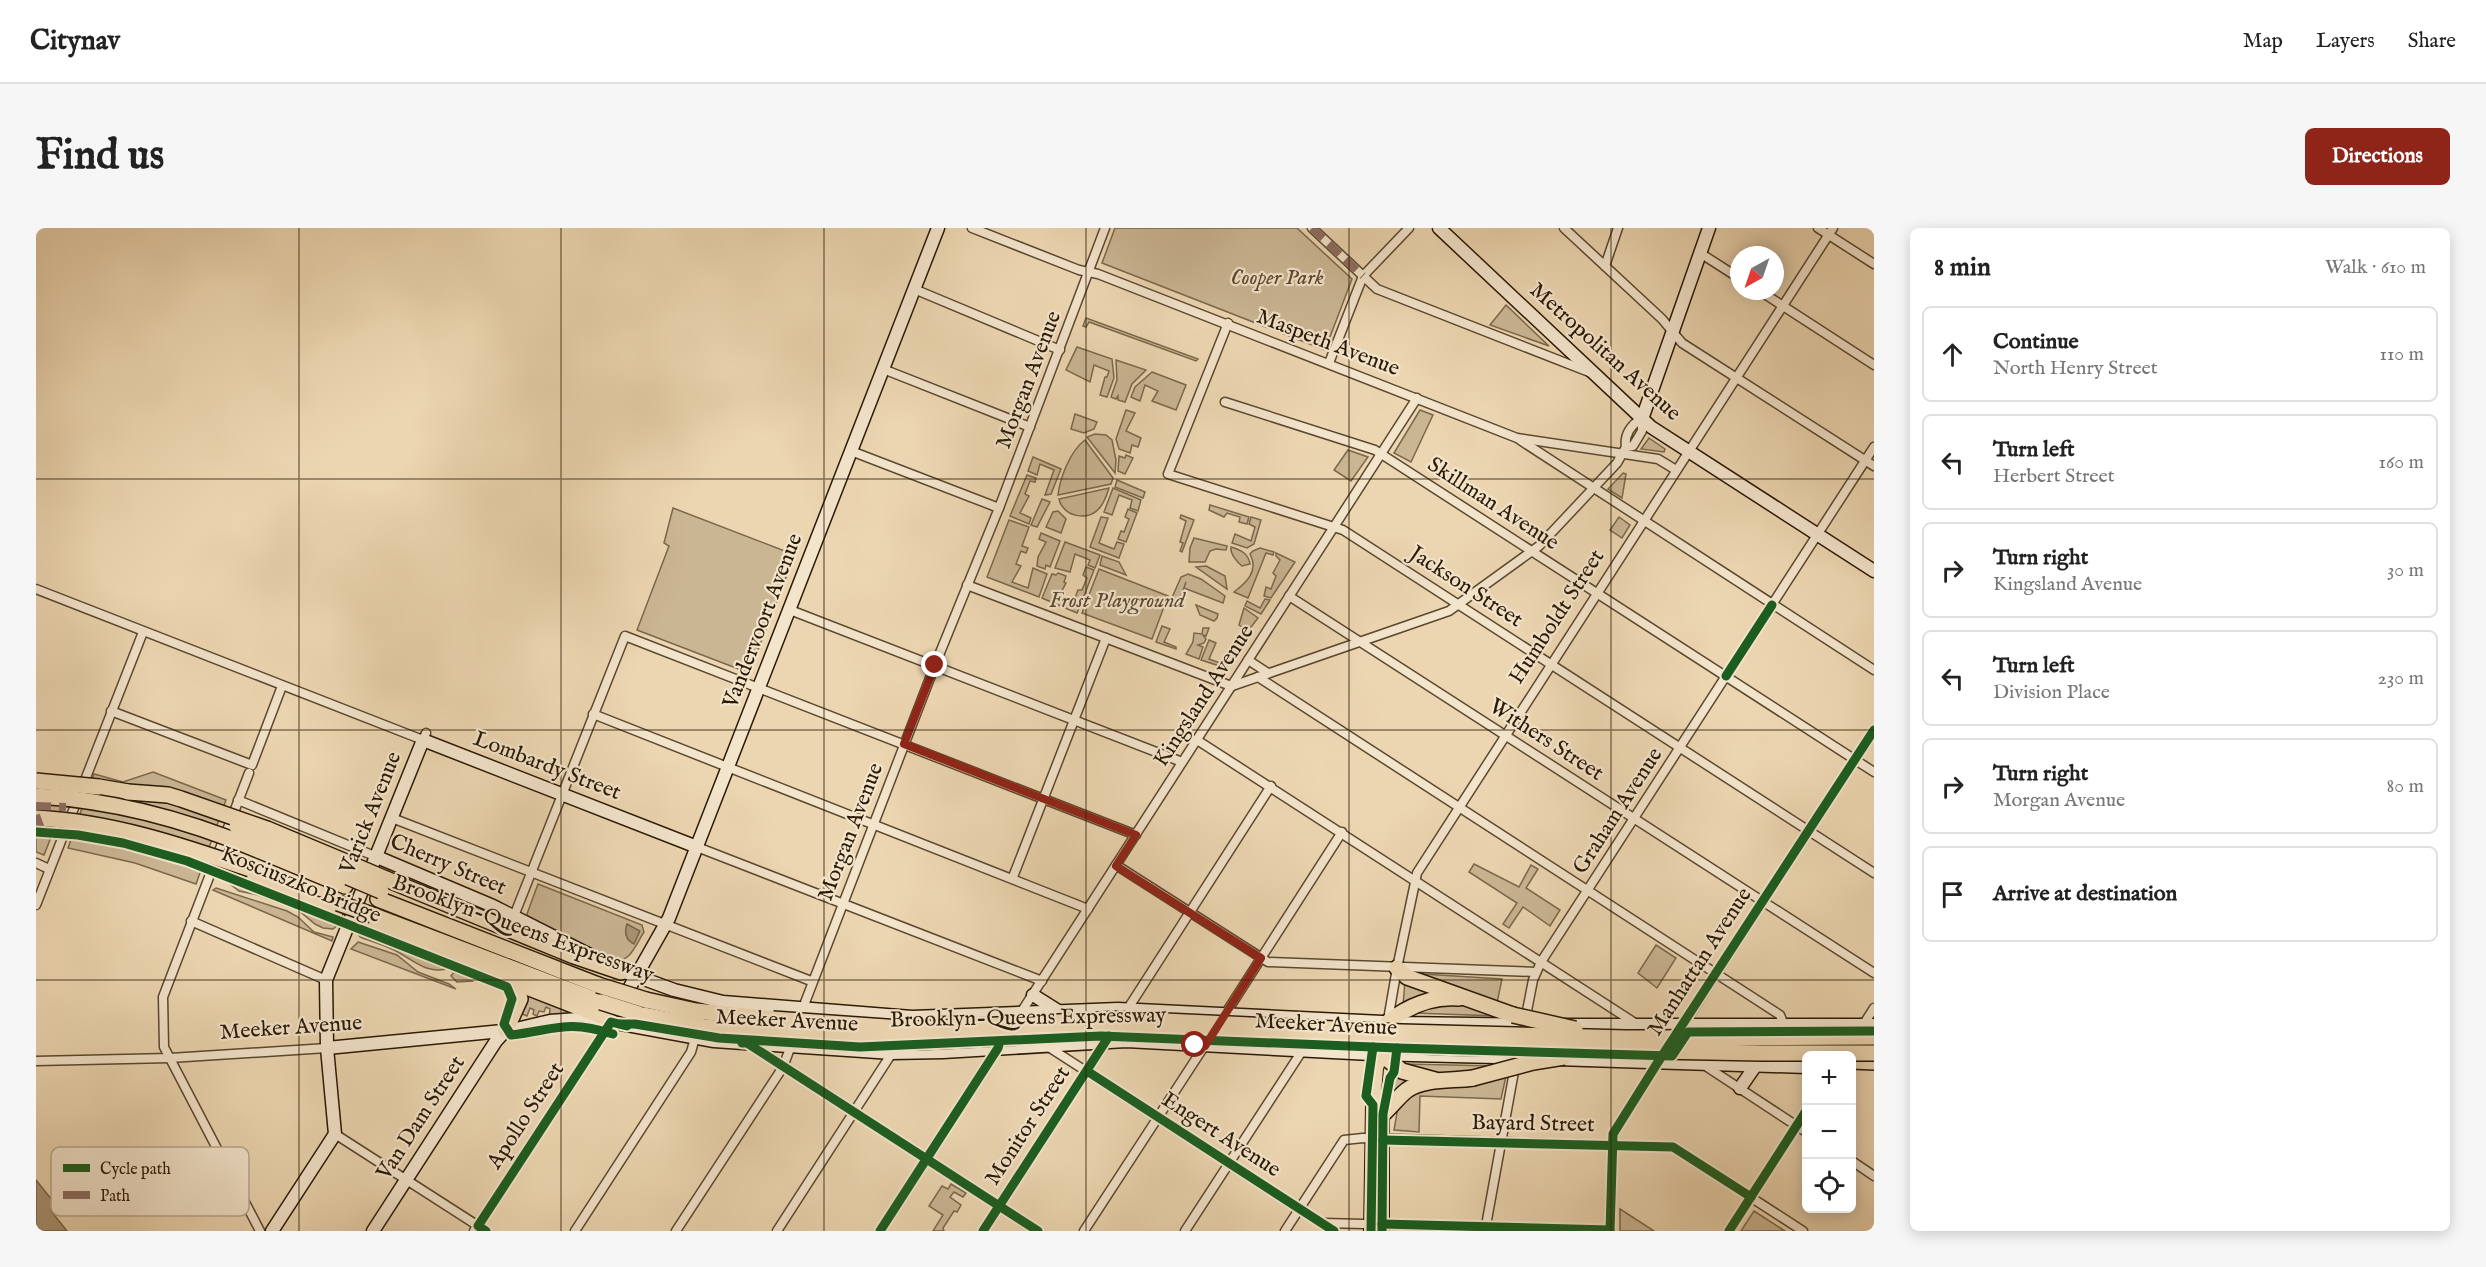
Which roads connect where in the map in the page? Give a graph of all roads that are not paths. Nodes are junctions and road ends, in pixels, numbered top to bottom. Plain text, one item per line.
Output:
1 (938, 228) edge
2 (972, 228) edge
3 (1106, 228) edge
4 (1312, 228) edge
5 (1409, 228) edge
6 (1439, 228) edge
7 (1564, 228) edge
8 (1618, 228) edge
9 (1709, 228) edge
10 (1818, 228) edge
11 (1831, 231) edge
12 (1700, 252) junction
13 (1874, 264) edge
14 (1605, 266) junction
15 (1088, 272) junction
16 (1730, 272) edge
17 (1363, 276) junction
18 (914, 289) junction
19 (1774, 300) edge
20 (1783, 306) junction
21 (1228, 323) junction
22 (1672, 331) junction
23 (1060, 350) junction
24 (1329, 363) junction
25 (1874, 365) edge
26 (883, 369) junction
27 (1595, 375) junction
28 (1737, 377) junction
29 (1418, 398) junction
30 (1225, 402) dead end
31 (1642, 419) junction
32 (1030, 427) junction
33 (1517, 438) junction
34 (1874, 447) edge
35 (851, 451) junction
36 (1624, 451) junction
37 (1689, 452) junction
38 (1382, 454) junction
39 (1865, 461) junction
40 (1874, 466) edge
41 (1676, 470) junction
42 (1593, 489) junction
43 (999, 508) junction
44 (1644, 522) junction
45 (1334, 526) junction
46 (1818, 535) junction
47 (1532, 550) junction
48 (1874, 571) edge
49 (967, 585) junction
50 (36, 589) edge
51 (1598, 593) junction
52 (1289, 596) junction
53 (1459, 604) junction
54 (1772, 605) junction
55 (790, 610) junction
56 (143, 632) junction
57 (1106, 638) junction
58 (1360, 642) junction
59 (1248, 660) junction
60 (1552, 664) junction
61 (935, 665) junction
62 (1874, 670) edge
63 (1268, 673) junction
64 (1726, 676) junction
65 (1258, 677) junction
66 (282, 686) junction
67 (1231, 686) junction
68 (760, 688) junction
69 (111, 711) junction
70 (593, 714) junction
71 (1074, 720) junction
72 (1874, 730) edge
73 (1505, 736) junction
74 (424, 737) junction
75 (1197, 740) junction
76 (904, 744) junction
77 (1680, 748) junction
78 (1855, 759) junction
79 (1182, 762) junction
80 (728, 767) junction
81 (250, 769) junction
82 (1874, 772) edge
83 (43, 780) edge
84 (1271, 786) junction
85 (80, 790) junction
86 (562, 794) junction
87 (36, 796) edge
88 (1043, 798) junction
89 (238, 800) junction
90 (1459, 807) junction
91 (36, 818) edge
92 (392, 818) junction
93 (1634, 819) junction
94 (873, 824) junction
95 (1809, 831) junction
96 (1342, 832) junction
97 (1136, 835) junction
98 (263, 839) junction
99 (697, 847) junction
100 (377, 857) junction
101 (36, 863) edge
102 (1116, 866) junction
103 (50, 869) junction
104 (531, 873) junction
105 (1874, 873) edge
106 (1013, 877) junction
107 (1416, 880) junction
108 (382, 890) junction
109 (1588, 890) junction
110 (842, 902) junction
111 (1763, 902) junction
112 (36, 905) edge
113 (1088, 909) junction
114 (1189, 912) junction
115 (514, 916) junction
116 (370, 920) junction
117 (191, 921) junction
118 (666, 925) junction
119 (1261, 958) junction
120 (1541, 962) junction
121 (1396, 968) junction
122 (1536, 972) junction
123 (1874, 973) edge
124 (629, 974) junction
125 (1717, 974) junction
126 (326, 980) junction
127 (515, 981) junction
128 (812, 981) junction
129 (1042, 981) junction
130 (1033, 995) junction
131 (1475, 1001) junction
132 (642, 1007) junction
133 (1874, 1008) edge
134 (802, 1009) junction
135 (1127, 1010) junction
136 (1061, 1012) junction
137 (1020, 1013) junction
138 (1225, 1015) junction
139 (610, 1022) junction
140 (1388, 1022) junction
141 (1639, 1025) junction
142 (1784, 1025) junction
143 (1869, 1025) edge
144 (770, 1026) junction
145 (1524, 1026) junction
146 (1682, 1026) junction
147 (506, 1030) junction
148 (1874, 1037) edge
149 (694, 1038) junction
150 (1626, 1038) junction
151 (1106, 1042) junction
152 (747, 1043) junction
153 (1044, 1044) junction
154 (791, 1046) junction
155 (1205, 1046) junction
156 (327, 1048) junction
157 (998, 1048) junction
158 (1613, 1050) junction
159 (1302, 1051) junction
160 (1848, 1051) edge
161 (892, 1053) junction
162 (1874, 1053) edge
163 (1382, 1055) junction
164 (1856, 1055) edge
165 (1517, 1058) junction
166 (170, 1059) junction
167 (1802, 1059) edge
168 (1802, 1060) edge
169 (36, 1061) edge
170 (1856, 1061) edge
171 (1658, 1062) junction
172 (1874, 1062) edge
173 (1702, 1063) junction
174 (1756, 1065) junction
175 (783, 1066) junction
176 (1856, 1068) edge
177 (1874, 1069) edge
178 (1086, 1071) junction
179 (1445, 1081) junction
180 (1740, 1088) junction
181 (854, 1112) junction
182 (1383, 1114) junction
183 (1158, 1117) junction
184 (1802, 1118) edge
185 (1797, 1126) junction
186 (1802, 1129) edge
187 (335, 1134) junction
188 (1378, 1139) junction
189 (1502, 1143) junction
190 (1612, 1146) junction
191 (216, 1147) edge
192 (927, 1160) junction
193 (1229, 1163) junction
194 (1856, 1164) edge
195 (1874, 1176) edge
196 (406, 1179) junction
197 (1751, 1197) junction
198 (999, 1206) junction
199 (1299, 1209) junction
200 (249, 1210) edge
201 (1321, 1222) junction
202 (1377, 1227) edge
203 (476, 1228) edge
204 (1486, 1229) edge
205 (260, 1231) edge
206 (272, 1231) edge
207 (373, 1231) edge
208 (486, 1231) edge
209 (575, 1231) edge
210 (676, 1231) edge
211 (777, 1231) edge
212 (880, 1231) edge
213 (983, 1231) edge
214 (1038, 1231) edge
215 (1084, 1231) edge
216 (1185, 1231) edge
217 (1285, 1231) edge
218 (1334, 1231) edge
219 (1610, 1231) edge
220 (1729, 1231) edge
221 (1803, 1231) edge

1 - 18 main road, Vandervoort Avenue
2 - 15 street, Maspeth Avenue
3 - 15 street, Morgan Avenue
4 - 17 street
5 - 17 street
6 - 27 main road, Metropolitan Avenue
7 - 14 street
8 - 14 street
9 - 12 main road
10 - 11 street
11 - 13 street
11 - 20 street, Humboldt Street
12 - 16 street
12 - 22 main road
14 - 22 street
15 - 21 street, Maspeth Avenue
15 - 23 street, Morgan Avenue
17 - 24 street
17 - 27 street
18 - 23 street
18 - 26 main road, Vandervoort Avenue
19 - 20 street
20 - 25 street
20 - 28 street, Humboldt Street
21 - 24 street, Maspeth Avenue
21 - 45 street, Jackson Street
22 - 28 street
22 - 31 main road
23 - 32 street, Morgan Avenue
24 - 29 street, Maspeth Avenue
26 - 32 street
26 - 35 main road, Vandervoort Avenue
27 - 31 main road, Metropolitan Avenue
28 - 37 street, Humboldt Street
28 - 39 street
29 - 33 street, Maspeth Avenue
29 - 38 street, Kingsland Avenue
30 - 38 street, Skillman Avenue
31 - 36 street
31 - 37 main road, Metropolitan Avenue
32 - 43 street, Morgan Avenue
33 - 36 street, Maspeth Avenue
33 - 42 street
34 - 39 street, Graham Avenue
35 - 43 street
35 - 55 main road, Vandervoort Avenue
36 - 41 street, Maspeth Avenue
36 - 42 street
37 - 41 street, Humboldt Street
37 - 46 main road, Metropolitan Avenue
38 - 45 street, Kingsland Avenue
38 - 47 street, Skillman Avenue
39 - 40 street
39 - 46 street, Graham Avenue
41 - 44 street, Humboldt Street
42 - 44 street
42 - 47 street
43 - 49 street, Morgan Avenue
44 - 51 street, Humboldt Street
44 - 54 street
45 - 52 street, Kingsland Avenue
45 - 53 street, Jackson Street
46 - 48 main road, Metropolitan Avenue
46 - 54 street, Graham Avenue
47 - 51 street, Skillman Avenue
47 - 53 street
49 - 57 street
49 - 61 street, Morgan Avenue
50 - 56 street, Lombardy Street
51 - 60 street, Humboldt Street
51 - 64 street, Skillman Avenue
52 - 58 street, Withers Street
52 - 59 street, Kingsland Avenue
53 - 58 street
53 - 60 street, Jackson Street
54 - 62 street
54 - 64 street, Graham Avenue
55 - 61 street
55 - 68 main road, Vandervoort Avenue
56 - 66 street, Lombardy Street
56 - 69 street
57 - 67 street
57 - 71 street
58 - 63 street
58 - 73 street, Withers Street
59 - 63 street
59 - 67 street, Kingsland Avenue
60 - 73 street, Humboldt Street
60 - 77 street, Jackson Street
61 - 71 street
61 - 76 street, Morgan Avenue
63 - 65 street
64 - 77 street, Graham Avenue
64 - 78 street, Skillman Avenue
65 - 67 street
65 - 90 street
66 - 74 street, Lombardy Street
66 - 81 street
67 - 75 street, Kingsland Avenue
68 - 70 street
68 - 76 street
68 - 80 main road, Vandervoort Avenue
69 - 81 street
69 - 85 street
70 - 80 street
70 - 86 street
71 - 79 street
71 - 88 street
72 - 78 street, Manhattan Avenue
73 - 90 street, Humboldt Street
73 - 93 street, Withers Street
74 - 86 main road, Lombardy Street
74 - 92 main road, Varick Avenue
75 - 79 street, Kingsland Avenue
75 - 84 street
76 - 88 street
76 - 94 street, Morgan Avenue
77 - 93 street, Graham Avenue
77 - 95 street, Jackson Street
78 - 82 street, Skillman Avenue
78 - 95 street, Manhattan Avenue
79 - 97 street, Kingsland Avenue
80 - 94 street
80 - 99 main road, Vandervoort Avenue
81 - 89 street
83 - 85 street
83 - 98 highway, bridge
84 - 96 street
84 - 114 street
85 - 103 street
86 - 99 main road, Lombardy Street
86 - 104 street
87 - 98 highway, bridge
88 - 97 street
88 - 106 street
89 - 100 street, Cherry Street
89 - 117 street
90 - 107 street, Humboldt Street
90 - 109 street
91 - 116 highway, Brooklyn-Queens Expressway, bridge
92 - 100 main road, Varick Avenue
92 - 104 street
93 - 109 street, Graham Avenue
93 - 111 street, Withers Street
94 - 106 street
94 - 110 street, Morgan Avenue
95 - 105 street, Jackson Street
95 - 111 street, Manhattan Avenue
96 - 107 street
96 - 119 street
97 - 102 street, Kingsland Avenue
98 - 108 highway, bridge
99 - 110 street, Lombardy Street
99 - 118 main road, Vandervoort Avenue
100 - 115 main road, Cherry Street
100 - 126 main road, Varick Avenue
101 - 103 street
102 - 113 street, Kingsland Avenue
102 - 114 street
103 - 112 street
104 - 115 street
104 - 118 street
106 - 113 street
107 - 120 street
107 - 121 street, Humboldt Street
108 - 124 highway
108 - 132 highway, Brooklyn-Queens Expressway, bridge
109 - 120 street, Graham Avenue
109 - 125 street
110 - 128 street, Morgan Avenue
110 - 129 street, Lombardy Street
111 - 123 street, Withers Street
111 - 125 street, Manhattan Avenue
113 - 129 street, Kingsland Avenue
114 - 119 street
114 - 135 street
115 - 124 main road, Cherry Street
116 - 127 highway
116 - 132 highway, Brooklyn-Queens Expressway, bridge
117 - 126 street
117 - 166 street
118 - 124 main road, Vandervoort Avenue
118 - 128 street
119 - 121 street
119 - 138 street
120 - 122 street, Graham Avenue
120 - 141 street
121 - 122 street
121 - 131 highway
121 - 140 street, Humboldt Street
122 - 145 street, Graham Avenue
124 - 134 main road, Meeker Avenue
124 - 139 main road, Vandervoort Avenue
125 - 142 street
125 - 146 street, Manhattan Avenue
126 - 156 main road, Varick Avenue
127 - 139 highway
127 - 147 highway
128 - 134 street, Morgan Avenue
129 - 130 street, Kingsland Avenue
130 - 136 main road
130 - 137 street, Kingsland Avenue
131 - 140 highway
131 - 150 highway, bridge
132 - 144 highway, Brooklyn-Queens Expressway
133 - 143 street
134 - 137 main road, Meeker Avenue
134 - 154 street, Morgan Avenue
135 - 136 main road, Meeker Avenue
135 - 138 main road, Meeker Avenue
136 - 137 main road, Meeker Avenue
137 - 157 street, Kingsland Avenue
138 - 140 main road, Meeker Avenue
138 - 155 street
139 - 147 main road, Meeker Avenue
139 - 149 main road, Meeker Avenue
139 - 203 street, Apollo Street
140 - 145 main road, Meeker Avenue
140 - 163 main road, Humboldt Street
141 - 145 main road, Meeker Avenue
141 - 146 main road, Meeker Avenue
142 - 143 main road, Meeker Avenue
142 - 146 main road, Meeker Avenue
143 - 160 street
144 - 150 highway, Brooklyn-Queens Expressway, bridge
144 - 158 highway, Brooklyn-Queens Expressway, bridge
145 - 165 street, Graham Avenue
146 - 171 street, Manhattan Avenue
147 - 156 main road, Meeker Avenue
147 - 196 main road, Van Dam Street
148 - 150 highway, Brooklyn-Queens Expressway, bridge
149 - 152 main road, Meeker Avenue
149 - 209 street
151 - 153 main road, Meeker Avenue
151 - 155 main road, Meeker Avenue
151 - 178 street, Monitor Street
152 - 154 main road, Meeker Avenue
152 - 175 street
153 - 157 main road, Meeker Avenue
153 - 178 street, Engert Avenue
154 - 161 main road, Meeker Avenue
154 - 175 street, Morgan Avenue
155 - 159 main road, Meeker Avenue
155 - 183 street
156 - 166 street, Meeker Avenue
156 - 187 main road, Varick Avenue
157 - 161 main road, Meeker Avenue
157 - 192 street, Kingsland Avenue
158 - 167 highway, Brooklyn-Queens Expressway, bridge
158 - 179 highway, bridge
159 - 163 main road, Meeker Avenue
159 - 193 street
161 - 181 street
162 - 164 highway, Brooklyn-Queens Expressway, bridge
163 - 165 main road, Meeker Avenue
163 - 179 highway
163 - 182 main road
163 - 188 main road
165 - 171 main road, Meeker Avenue
165 - 189 street, Graham Avenue
166 - 169 street, Meeker Avenue
166 - 191 street
168 - 174 main road, Meeker Avenue
170 - 172 highway
171 - 173 main road, Meeker Avenue
171 - 190 street, Manhattan Avenue
173 - 174 main road, Meeker Avenue
173 - 180 street
174 - 180 main road
175 - 181 street
175 - 210 street, Morgan Avenue
176 - 177 main road
178 - 183 street, Engert Avenue
178 - 198 street, Monitor Street
179 - 182 highway
180 - 185 street
181 - 192 street
181 - 211 street
182 - 188 main road
183 - 193 street, Engert Avenue
183 - 215 street
184 - 185 street
185 - 186 street
185 - 197 street
187 - 196 street
187 - 206 main road
188 - 189 street, Bayard Street
188 - 199 street, Bayard Street
188 - 202 main road
189 - 190 street, Bayard Street
189 - 204 street, Graham Avenue
190 - 197 street, Bayard Street
190 - 219 street, Manhattan Avenue
192 - 198 street
192 - 212 street, Kingsland Avenue
193 - 199 street, Engert Avenue
193 - 216 street
194 - 195 street
196 - 203 street
196 - 207 main road, Van Dam Street
197 - 220 street
197 - 221 street, Bayard Street
198 - 213 street, Monitor Street
198 - 214 street
199 - 201 street, Engert Avenue
199 - 217 street
200 - 205 street
201 - 202 street
201 - 218 street, Engert Avenue
202 - 204 street
203 - 208 street
204 - 219 street

